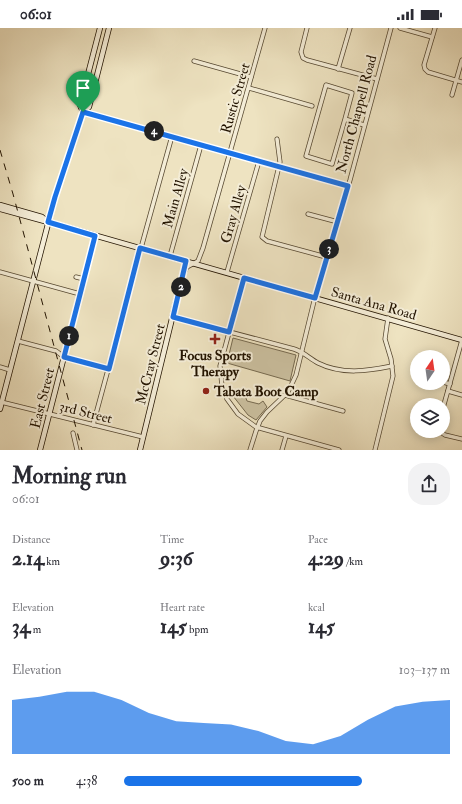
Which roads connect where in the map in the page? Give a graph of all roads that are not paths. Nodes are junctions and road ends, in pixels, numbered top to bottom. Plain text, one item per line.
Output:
1 (99, 28) edge
2 (266, 28) edge
3 (307, 28) edge
4 (350, 28) edge
5 (391, 28) edge
6 (400, 28) edge
7 (435, 28) edge
8 (109, 29) edge
9 (432, 37) junction
10 (462, 60) edge
11 (194, 61) dead end
12 (338, 69) junction
13 (251, 77) junction
14 (377, 79) junction
15 (456, 80) junction
16 (462, 82) edge
17 (249, 88) junction
18 (452, 95) dead end
19 (312, 106) dead end
20 (83, 112) junction
21 (345, 119) junction
22 (364, 125) junction
23 (172, 136) junction
24 (277, 139) dead end
25 (201, 145) junction
26 (231, 153) junction
27 (259, 161) junction
28 (279, 167) junction
29 (348, 186) junction
30 (0, 205) edge
31 (0, 209) edge
32 (308, 214) dead end
33 (48, 222) junction
34 (338, 222) junction
35 (95, 236) junction
36 (140, 248) junction
37 (170, 256) junction
38 (326, 257) junction
39 (186, 261) junction
40 (195, 263) junction
41 (0, 272) edge
42 (227, 272) junction
43 (184, 274) junction
44 (76, 277) dead end
45 (244, 278) junction
46 (84, 279) junction
47 (33, 281) junction
48 (80, 294) junction
49 (315, 298) junction
50 (173, 317) junction
51 (388, 318) junction
52 (229, 332) junction
53 (462, 340) edge
54 (18, 341) junction
55 (302, 352) junction
56 (64, 357) junction
57 (392, 366) junction
58 (0, 367) edge
59 (109, 369) junction
60 (10, 370) junction
61 (450, 384) edge
62 (448, 391) joint
63 (285, 395) junction
64 (462, 395) edge
65 (446, 398) edge
66 (1, 402) edge
67 (0, 410) edge
68 (343, 411) dead end
69 (49, 414) junction
70 (93, 425) junction
71 (257, 427) junction
72 (73, 433) dead end
73 (286, 436) junction
74 (450, 436) edge
75 (143, 437) junction
76 (462, 439) edge
77 (331, 449) edge
78 (40, 450) edge
79 (78, 450) edge
80 (140, 450) edge
81 (250, 450) edge
82 (282, 450) edge
83 (340, 450) edge
84 (375, 450) edge

1 - 8 street
1 - 20 street
2 - 13 street, Rustic Street
3 - 12 street
4 - 12 street
5 - 14 street, North Chappell Road
6 - 9 street
7 - 9 street
8 - 20 street
9 - 15 street
10 - 15 street
11 - 13 street
12 - 14 street
13 - 17 street, Rustic Street
14 - 22 street, North Chappell Road
15 - 16 street
15 - 18 street
17 - 19 street
17 - 26 street, Rustic Street
20 - 23 street
20 - 33 street
21 - 21 street
21 - 22 street
22 - 29 street, North Chappell Road
23 - 25 street
23 - 36 street
24 - 28 street
25 - 26 street
25 - 37 street, Main Alley
26 - 27 street
26 - 40 street, Rustic Street
27 - 28 street
27 - 42 street, Gray Alley
28 - 29 street
28 - 38 street
29 - 34 street, North Chappell Road
30 - 33 street
31 - 33 street
32 - 34 street
33 - 35 street, Santa Ana Road
33 - 47 street
34 - 38 street, North Chappell Road
35 - 36 street, Santa Ana Road
35 - 46 street, East Street
36 - 37 street, Santa Ana Road
36 - 59 street
37 - 39 street, Santa Ana Road
38 - 49 street, North Chappell Road
39 - 40 street, Santa Ana Road
39 - 43 street, McCray Street
40 - 42 street, Santa Ana Road
40 - 43 street, Rustic Street
41 - 47 street
42 - 45 street, Santa Ana Road
43 - 50 street, McCray Street
44 - 46 street
45 - 49 street, Santa Ana Road
45 - 52 street
46 - 48 street, East Street
47 - 48 street
47 - 54 street
48 - 56 street, East Street
49 - 51 street, Santa Ana Road
49 - 55 street, North Chappell Road
50 - 52 street
50 - 75 street, McCray Street
51 - 53 street, Santa Ana Road
51 - 57 street
52 - 55 street
52 - 71 street
53 - 61 street
54 - 56 street
54 - 60 street
55 - 57 street
55 - 63 street, North Chappell Road
56 - 59 street
56 - 69 street, East Street
57 - 84 street
58 - 60 street
59 - 70 street
60 - 66 street
62 - 64 street
62 - 65 street
63 - 68 street
63 - 71 street, North Chappell Road
66 - 67 street
66 - 69 street, 3rd Street
69 - 70 street, 3rd Street
69 - 78 street, East Street
70 - 75 street, 3rd Street
71 - 73 street
71 - 81 street, North Chappell Road
72 - 79 street
73 - 77 street
73 - 82 street
74 - 76 street
75 - 80 street, McCray Street
77 - 83 street

